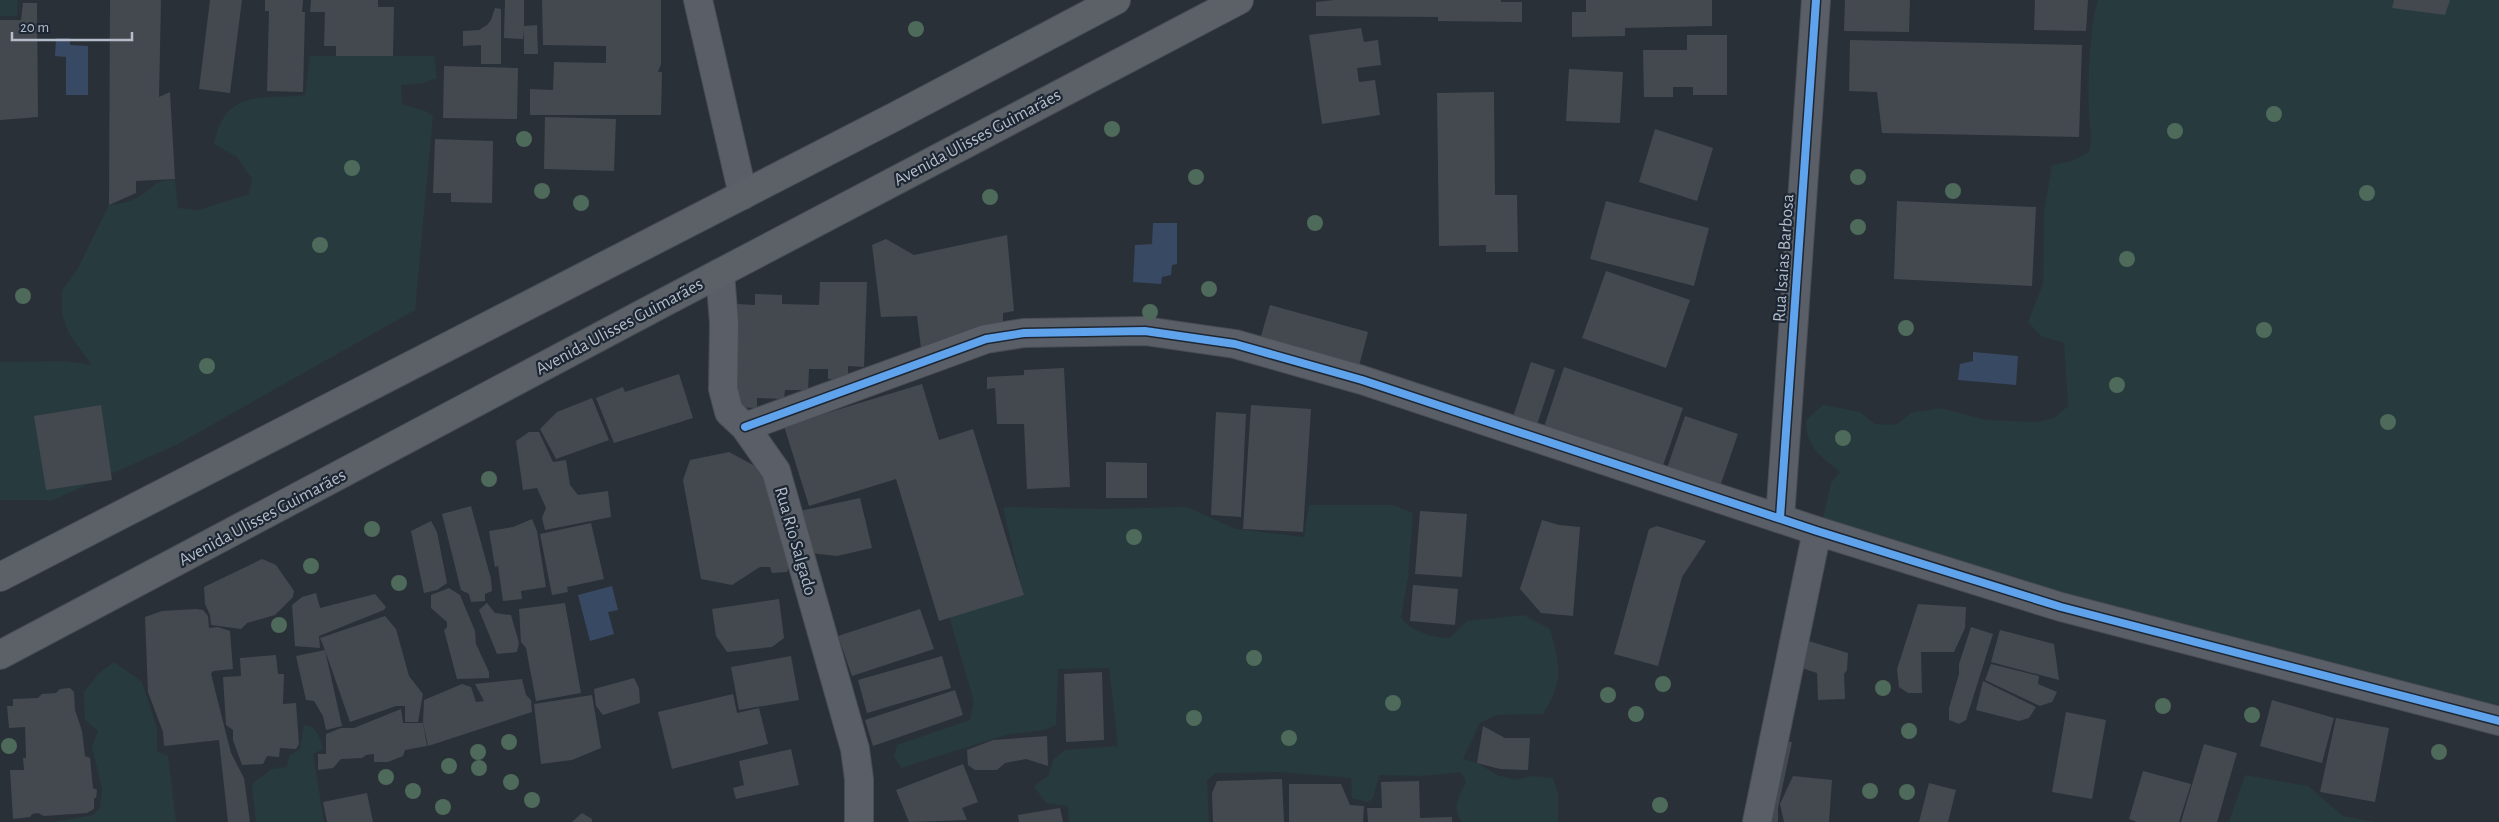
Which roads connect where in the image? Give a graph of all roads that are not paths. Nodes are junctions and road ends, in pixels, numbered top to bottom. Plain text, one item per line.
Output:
1 (698, 0) edge
2 (1116, 0) edge
3 (1239, 0) edge
4 (1816, 0) edge
5 (743, 195) junction
6 (720, 272) junction
7 (745, 427) junction
8 (1780, 518) junction
9 (1817, 531) junction
10 (0, 577) edge
11 (0, 655) edge
12 (2499, 721) edge
13 (859, 822) edge
14 (1757, 822) edge

1 - 5 street
2 - 5 main road
3 - 6 main road, Avenida Ulisses Guimarães
4 - 8 street, Rua Isaias Barbosa
5 - 10 main road
6 - 7 street, Rua Rio Salgado
6 - 11 main road, Avenida Ulisses Guimarães
7 - 8 street
7 - 13 street, Rua Rio Salgado
8 - 9 street
9 - 12 street
9 - 14 street

